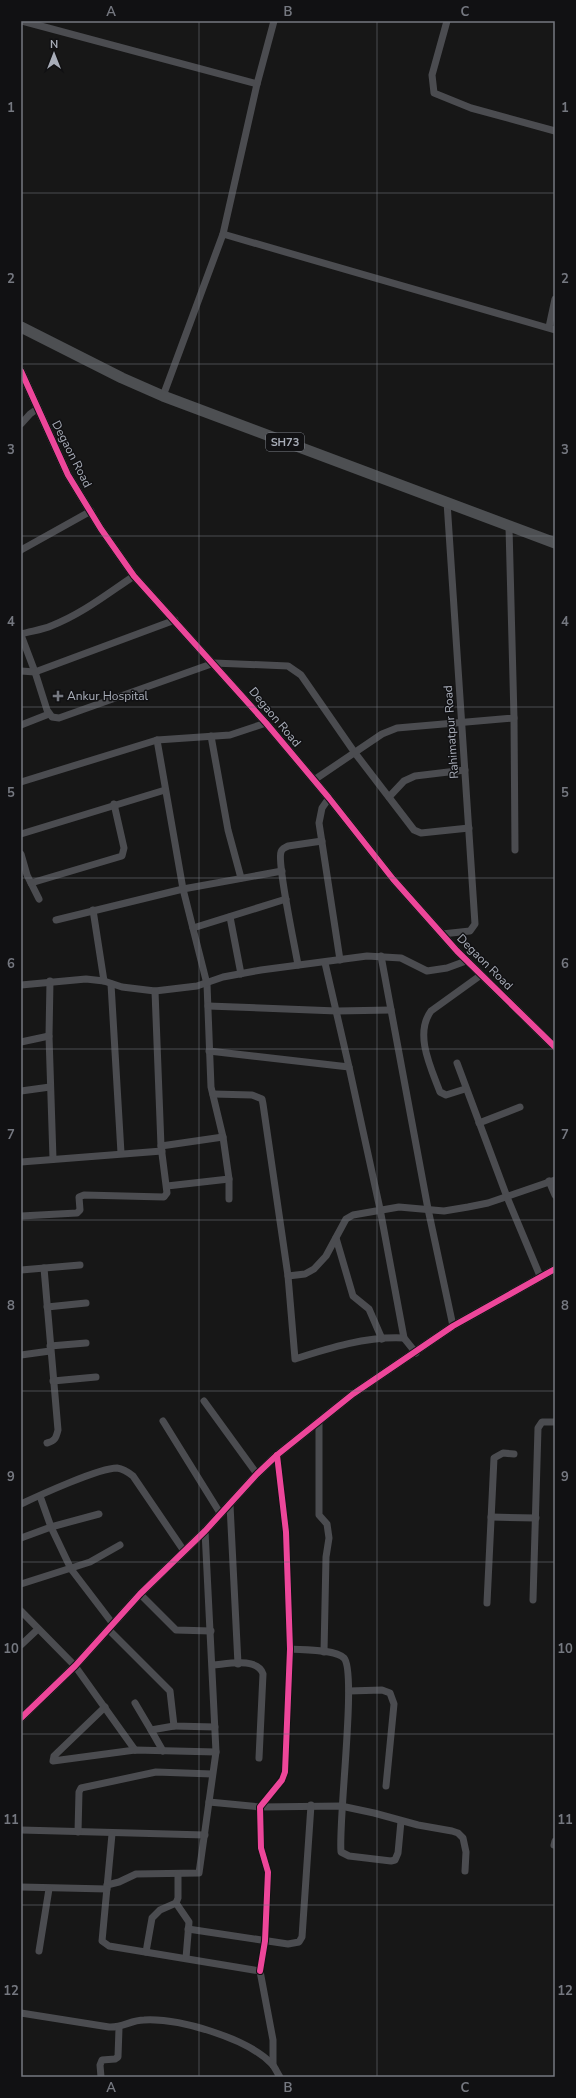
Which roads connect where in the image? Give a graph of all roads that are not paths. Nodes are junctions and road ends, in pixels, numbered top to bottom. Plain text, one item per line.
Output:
1 (22, 21) edge
2 (274, 21) edge
3 (447, 21) edge
4 (257, 84) junction
5 (555, 131) edge
6 (223, 234) junction
7 (555, 299) edge
8 (21, 327) edge
9 (552, 328) edge
10 (21, 372) edge
11 (163, 396) junction
12 (37, 409) junction
13 (21, 424) edge
14 (447, 502) junction
15 (91, 512) junction
16 (509, 527) junction
17 (555, 543) edge
18 (22, 549) edge
19 (134, 576) junction
20 (175, 620) junction
21 (21, 635) edge
22 (214, 663) junction
23 (21, 671) edge
24 (35, 672) junction
25 (49, 714) junction
26 (514, 718) junction
27 (461, 721) junction
28 (266, 723) junction
29 (21, 725) edge
30 (211, 736) junction
31 (157, 740) junction
32 (355, 753) junction
33 (465, 770) junction
34 (314, 780) junction
35 (21, 782) edge
36 (165, 790) junction
37 (330, 798) junction
38 (389, 798) junction
39 (114, 804) junction
40 (469, 828) junction
41 (21, 834) edge
42 (322, 841) junction
43 (515, 850) dead end
44 (21, 854) edge
45 (282, 871) junction
46 (24, 876) edge
47 (241, 878) junction
48 (31, 883) junction
49 (183, 889) junction
50 (38, 899) dead end
51 (286, 899) junction
52 (93, 910) junction
53 (230, 917) junction
54 (56, 920) dead end
55 (193, 928) junction
56 (442, 934) junction
57 (381, 956) junction
58 (340, 960) junction
59 (466, 961) junction
60 (325, 963) junction
61 (298, 966) junction
62 (241, 974) junction
63 (481, 975) junction
64 (50, 981) junction
65 (104, 981) junction
66 (111, 984) junction
67 (207, 984) junction
68 (21, 985) edge
69 (155, 990) junction
70 (208, 1006) junction
71 (391, 1010) junction
72 (337, 1011) junction
73 (49, 1036) junction
74 (21, 1042) edge
75 (555, 1047) edge
76 (209, 1051) junction
77 (457, 1063) dead end
78 (349, 1067) junction
79 (50, 1086) junction
80 (465, 1089) junction
81 (21, 1091) edge
82 (213, 1094) junction
83 (520, 1107) dead end
84 (479, 1123) junction
85 (223, 1137) junction
86 (161, 1148) junction
87 (120, 1153) junction
88 (53, 1159) junction
89 (21, 1162) edge
90 (229, 1179) junction
91 (552, 1180) edge
92 (167, 1186) junction
93 (555, 1195) edge
94 (507, 1197) junction
95 (229, 1199) dead end
96 (380, 1209) junction
97 (428, 1209) junction
98 (21, 1216) edge
99 (336, 1238) junction
100 (80, 1265) dead end
101 (44, 1268) junction
102 (555, 1268) edge
103 (21, 1270) edge
104 (288, 1276) junction
105 (540, 1276) junction
106 (86, 1303) dead end
107 (47, 1307) junction
108 (453, 1326) junction
109 (404, 1338) junction
110 (382, 1339) junction
111 (86, 1343) dead end
112 (50, 1349) junction
113 (416, 1353) junction
114 (21, 1355) edge
115 (96, 1377) dead end
116 (53, 1381) junction
117 (204, 1402) dead end
118 (163, 1421) dead end
119 (319, 1421) junction
120 (555, 1422) edge
121 (47, 1443) dead end
122 (514, 1454) dead end
123 (277, 1455) junction
124 (257, 1474) junction
125 (40, 1496) junction
126 (21, 1504) edge
127 (230, 1505) junction
128 (220, 1513) junction
129 (99, 1514) dead end
130 (491, 1517) junction
131 (536, 1518) junction
132 (51, 1527) junction
133 (205, 1531) junction
134 (21, 1538) edge
135 (120, 1546) dead end
136 (184, 1551) junction
137 (71, 1569) junction
138 (21, 1584) edge
139 (140, 1594) junction
140 (534, 1600) dead end
141 (487, 1603) dead end
142 (21, 1611) edge
143 (111, 1627) junction
144 (38, 1629) junction
145 (211, 1631) junction
146 (21, 1645) edge
147 (290, 1649) junction
148 (324, 1652) junction
149 (238, 1664) junction
150 (213, 1665) junction
151 (75, 1666) junction
152 (349, 1691) junction
153 (135, 1703) dead end
154 (105, 1707) junction
155 (21, 1718) edge
156 (174, 1726) junction
157 (215, 1727) junction
158 (151, 1730) junction
159 (135, 1750) junction
160 (163, 1751) junction
161 (216, 1752) junction
162 (259, 1758) dead end
163 (212, 1774) junction
164 (386, 1786) dead end
165 (209, 1802) junction
166 (311, 1805) junction
167 (341, 1806) junction
168 (260, 1807) junction
169 (401, 1821) junction
170 (21, 1830) edge
171 (78, 1832) junction
172 (112, 1834) junction
173 (205, 1836) junction
174 (465, 1871) dead end
175 (178, 1874) junction
176 (21, 1887) edge
177 (107, 1887) junction
178 (49, 1888) junction
179 (176, 1903) junction
180 (188, 1929) junction
181 (265, 1941) junction
182 (39, 1951) dead end
183 (146, 1952) junction
184 (186, 1958) junction
185 (260, 1971) junction
186 (21, 2014) edge
187 (119, 2028) junction
188 (273, 2065) junction
189 (101, 2077) edge
190 (280, 2077) edge

1 - 4 street
2 - 4 street
3 - 5 street
4 - 6 street
6 - 9 street
6 - 11 street
7 - 9 street
8 - 11 main road, SH73
10 - 12 street, Degaon Road
11 - 14 main road, SH73
12 - 13 street
12 - 15 street, Degaon Road
14 - 16 main road, SH73
14 - 27 street, Rahimatpur Road
15 - 18 street
15 - 19 street, Degaon Road
16 - 17 main road, SH73
16 - 26 street
19 - 20 street, Degaon Road
19 - 21 street
20 - 22 street, Degaon Road
20 - 24 street
21 - 24 street
22 - 25 street
22 - 28 street, Degaon Road
22 - 32 street
23 - 24 street
24 - 25 street
25 - 29 street
26 - 27 street
26 - 43 street
27 - 32 street
27 - 33 street, Rahimatpur Road
28 - 30 street
28 - 34 street, Degaon Road
30 - 31 street
30 - 47 street
31 - 35 street
31 - 36 street
32 - 34 street
32 - 38 street
33 - 38 street
33 - 40 street, Rahimatpur Road
34 - 37 street, Degaon Road
36 - 39 street
36 - 49 street
37 - 42 street
37 - 56 street, Degaon Road
38 - 40 street
39 - 41 street
39 - 48 street
40 - 56 street, Rahimatpur Road
42 - 45 street
42 - 58 street
44 - 46 street
45 - 47 street
45 - 51 street
46 - 48 street
47 - 49 street
48 - 50 street
49 - 52 street
49 - 55 street
51 - 53 street
51 - 61 street
52 - 54 street
52 - 65 street
53 - 55 street
53 - 62 street
55 - 67 street
56 - 59 street, Degaon Road
57 - 58 street
57 - 59 street
57 - 71 street
58 - 60 street
59 - 63 street, Degaon Road
60 - 61 street
60 - 72 street
61 - 62 street
62 - 67 street
63 - 75 street, Degaon Road
63 - 80 street
64 - 65 street
64 - 68 street
64 - 73 street
65 - 66 street
66 - 69 street
66 - 87 street
67 - 69 street
67 - 70 street
69 - 86 street
70 - 72 street
70 - 76 street
71 - 72 street
71 - 97 street
72 - 78 street
73 - 74 street
73 - 79 street
76 - 78 street
76 - 82 street
77 - 80 street
78 - 96 street
79 - 81 street
79 - 88 street
80 - 84 street
82 - 85 street
82 - 104 street
83 - 84 street
84 - 94 street
85 - 86 street
85 - 90 street
86 - 87 street
86 - 92 street
87 - 88 street
88 - 89 street
90 - 92 street
90 - 95 street
91 - 93 street
91 - 94 street
92 - 98 street
94 - 97 street
94 - 105 street
96 - 97 street
96 - 99 street
96 - 109 street
97 - 108 street
99 - 104 street
99 - 110 street
100 - 101 street
101 - 103 street
101 - 107 street
102 - 105 street
104 - 110 street
105 - 108 street
106 - 107 street
107 - 112 street
108 - 113 street
109 - 110 street
109 - 113 street
111 - 112 street
112 - 114 street
112 - 116 street
113 - 119 street
115 - 116 street
116 - 121 street
117 - 124 street
118 - 128 street
119 - 123 street
119 - 148 street
120 - 131 street
122 - 130 street
123 - 124 street
123 - 147 street
124 - 127 street
125 - 126 street
125 - 132 street
125 - 136 street
127 - 128 street
127 - 149 street
128 - 133 street
129 - 132 street
130 - 131 street
130 - 141 street
131 - 140 street
132 - 134 street
132 - 137 street
133 - 136 street
133 - 145 street
135 - 137 street
136 - 139 street
137 - 138 street
137 - 143 street
139 - 143 street
139 - 145 street
142 - 144 street
143 - 151 street
143 - 156 street
144 - 146 street
144 - 151 street
145 - 150 street
147 - 148 street
147 - 168 street
148 - 152 street
149 - 150 street
149 - 162 street
150 - 157 street
151 - 154 street
151 - 155 street
152 - 164 street
152 - 167 street
153 - 158 street
154 - 159 street
154 - 159 street
156 - 157 street
156 - 158 street
157 - 161 street
158 - 160 street
159 - 160 street
160 - 161 street
161 - 163 street
163 - 165 street
163 - 171 street
165 - 168 street
165 - 173 street
166 - 167 street
166 - 168 street
166 - 181 street
167 - 169 street
167 - 169 street
168 - 181 street
169 - 174 street
170 - 171 street
171 - 172 street
172 - 173 street
172 - 177 street
173 - 175 street
175 - 177 street
175 - 179 street
176 - 178 street
177 - 178 street
177 - 183 street
178 - 182 street
179 - 180 street
179 - 183 street
180 - 181 street
180 - 184 street
181 - 185 street
183 - 184 street
184 - 185 street
185 - 188 street
186 - 187 street
187 - 188 street
187 - 189 street
188 - 190 street

